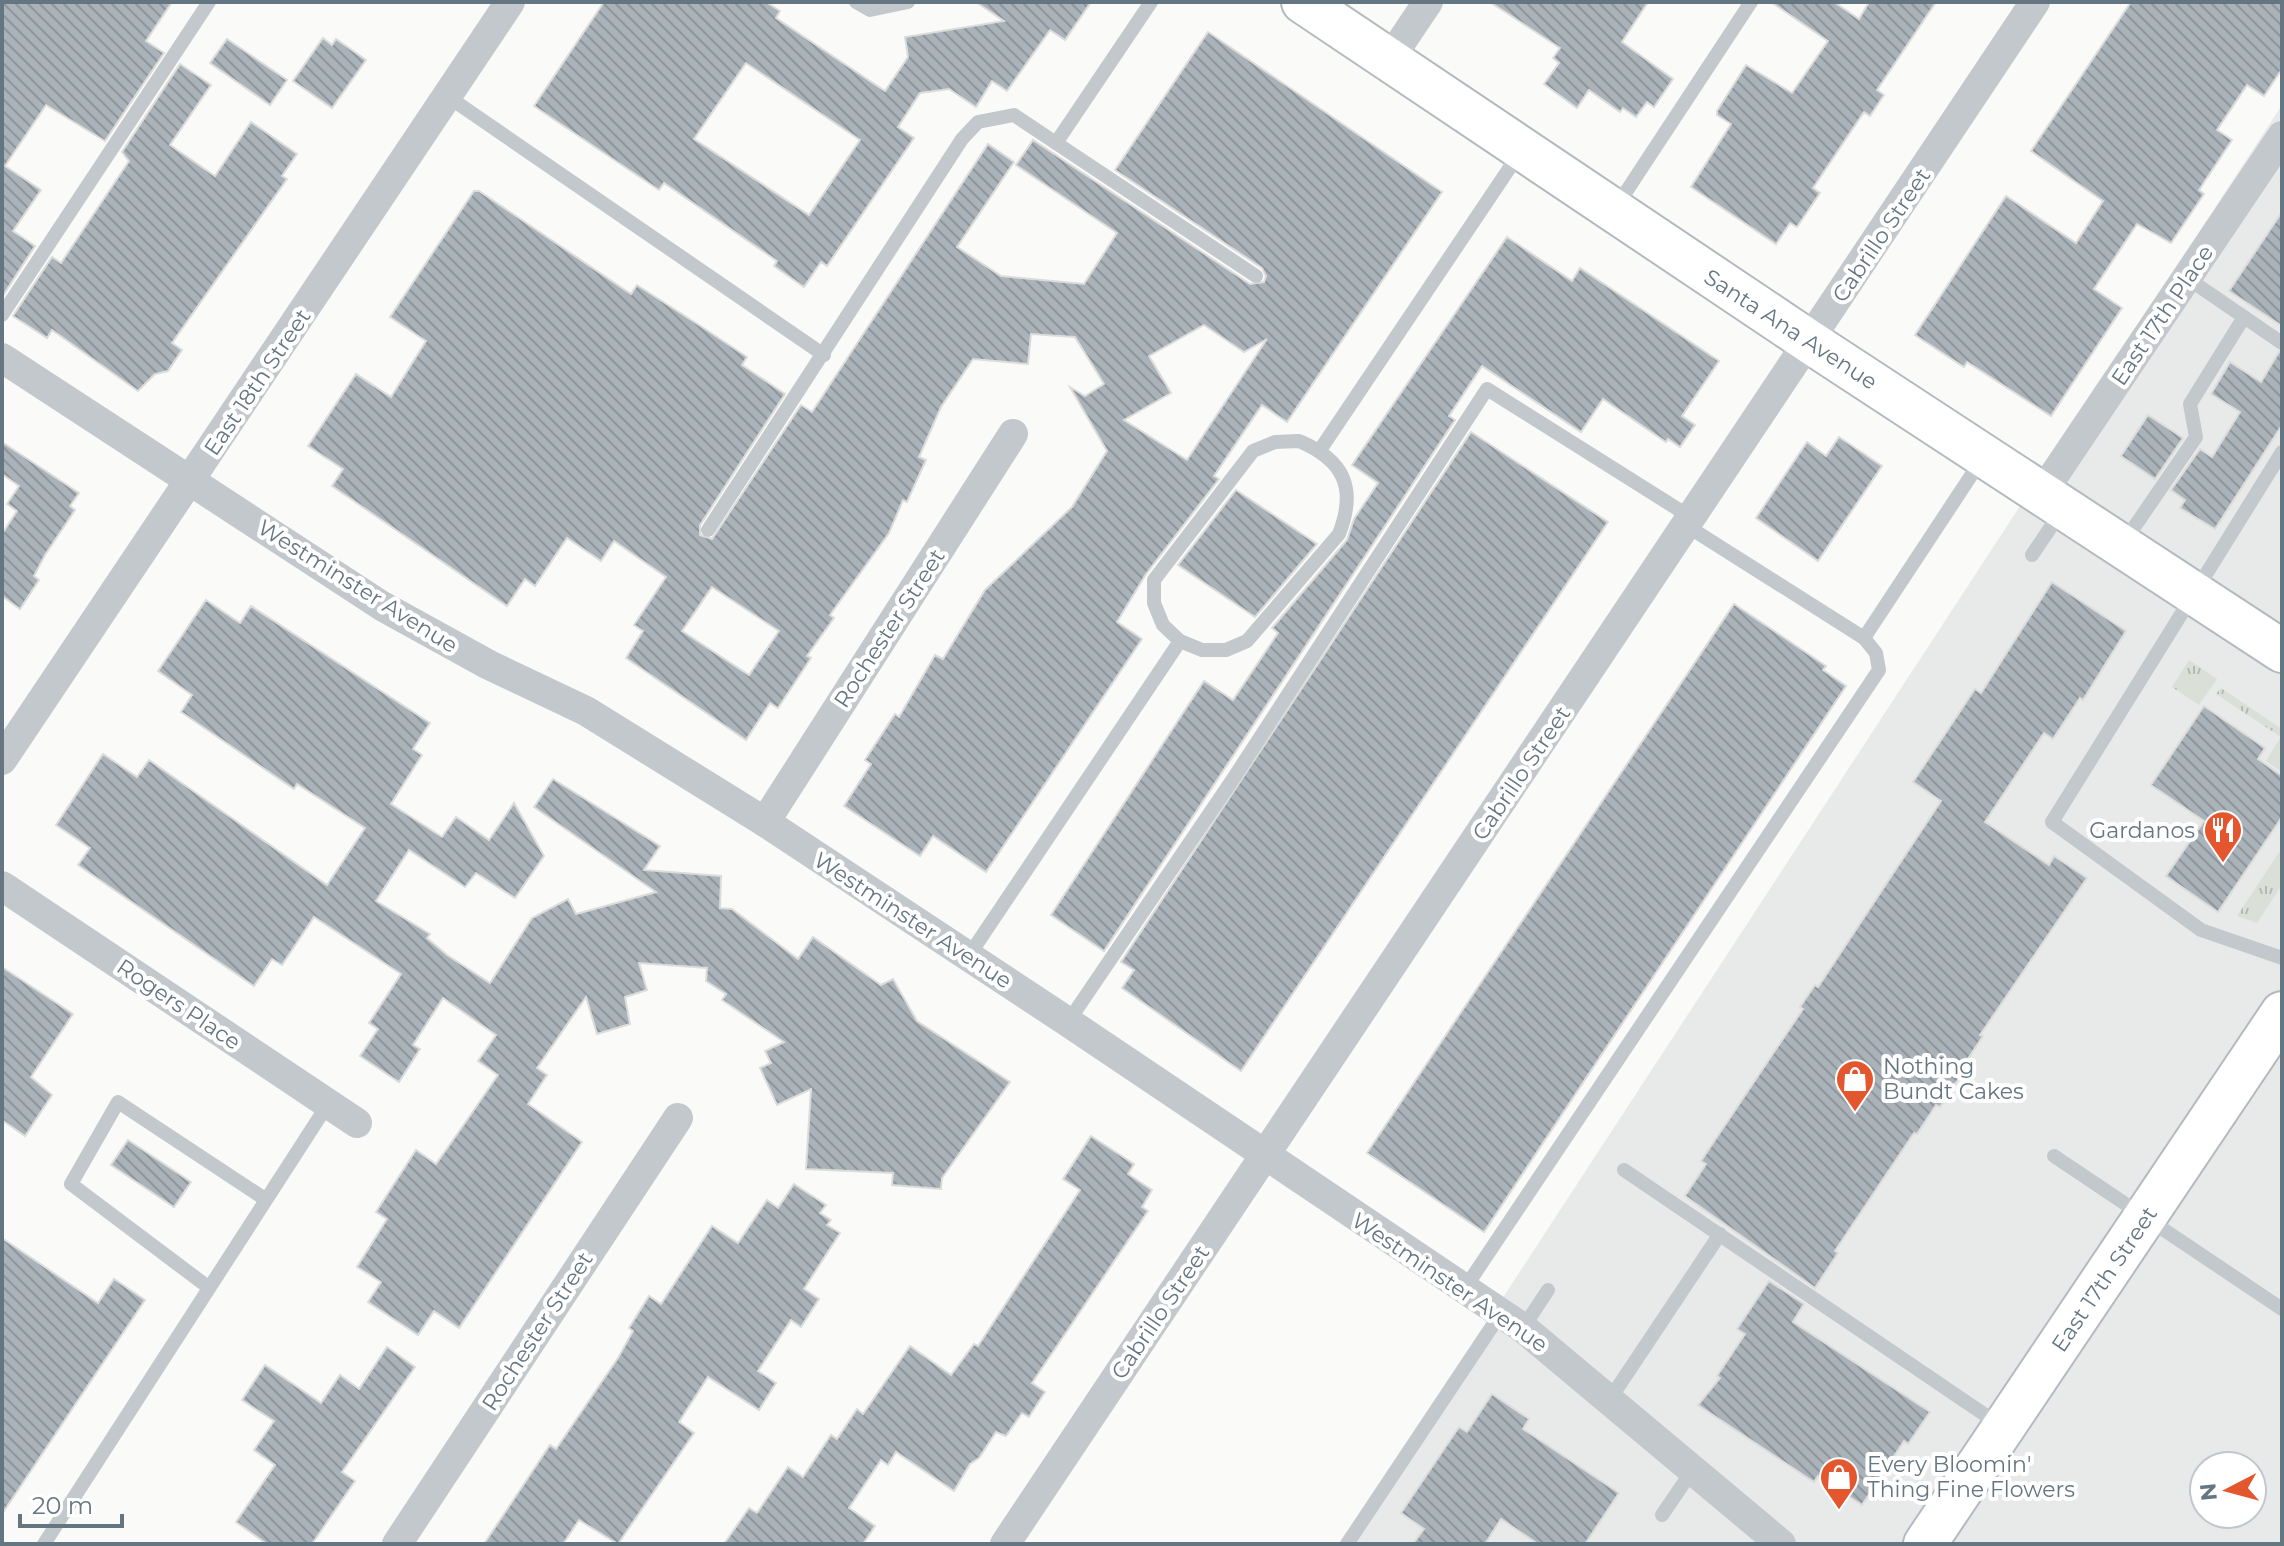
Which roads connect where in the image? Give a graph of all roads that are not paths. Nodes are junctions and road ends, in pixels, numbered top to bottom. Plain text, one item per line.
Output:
1 (209, 2) edge
2 (510, 2) edge
3 (856, 2) edge
4 (908, 2) edge
5 (1151, 2) edge
6 (1303, 2) edge
7 (1428, 2) edge
8 (1751, 2) edge
9 (2035, 2) edge
10 (1389, 60) junction
11 (447, 96) junction
12 (2282, 136) edge
13 (1056, 143) junction
14 (1522, 149) junction
15 (1614, 211) junction
16 (1256, 276) dead end
17 (2187, 278) junction
18 (2, 315) edge
19 (2244, 317) junction
20 (1810, 342) junction
21 (2282, 343) edge
22 (824, 355) junction
23 (2, 358) edge
24 (1013, 434) dead end
25 (1320, 450) junction
26 (2282, 452) edge
27 (1984, 455) junction
28 (190, 482) junction
29 (2053, 500) junction
30 (1690, 522) junction
31 (708, 530) dead end
32 (2122, 545) junction
33 (2032, 555) dead end
34 (2196, 595) junction
35 (1864, 638) junction
36 (1180, 641) junction
37 (2282, 651) edge
38 (2, 760) edge
39 (765, 822) junction
40 (2, 886) edge
41 (968, 957) junction
42 (2282, 958) edge
43 (2282, 1013) edge
44 (1068, 1022) junction
45 (328, 1104) junction
46 (678, 1118) dead end
47 (357, 1123) dead end
48 (1263, 1156) junction
49 (2054, 1156) dead end
50 (1624, 1170) dead end
51 (265, 1199) junction
52 (2145, 1217) junction
53 (1720, 1234) junction
54 (208, 1287) junction
55 (1465, 1288) junction
56 (1548, 1290) dead end
57 (2282, 1309) edge
58 (1512, 1320) junction
59 (1610, 1399) junction
60 (2004, 1427) junction
61 (1692, 1471) junction
62 (1662, 1515) dead end
63 (1767, 1540) edge
64 (44, 1544) edge
65 (397, 1544) edge
66 (1005, 1544) edge
67 (1347, 1544) edge
68 (1925, 1544) edge

1 - 18 lane
2 - 11 street, East 18th Street
3 - 4 lane
5 - 13 lane
6 - 10 street, Santa Ana Avenue
7 - 10 street
8 - 15 lane
9 - 20 street, Cabrillo Street
10 - 14 street, Santa Ana Avenue
11 - 22 lane
11 - 28 street, East 18th Street
12 - 17 street, East 17th Place
13 - 16 lane
13 - 22 lane
14 - 15 street, Santa Ana Avenue
14 - 25 lane
15 - 20 street, Santa Ana Avenue
17 - 19 lane
17 - 29 street, East 17th Place
19 - 21 lane
19 - 32 lane
20 - 27 street, Santa Ana Avenue
20 - 30 street, Cabrillo Street
22 - 31 lane
23 - 28 street, Westminster Avenue
24 - 39 street, Rochester Street
25 - 36 lane
25 - 36 lane
26 - 34 lane
27 - 29 street, Santa Ana Avenue
27 - 35 lane
28 - 38 street, East 18th Street
28 - 39 street, Westminster Avenue
29 - 32 street, Santa Ana Avenue
29 - 33 lane
30 - 35 lane
30 - 44 lane
30 - 48 street, Cabrillo Street
32 - 34 street, Santa Ana Avenue
34 - 37 street, Santa Ana Avenue
34 - 42 lane
35 - 55 lane
36 - 41 lane
39 - 41 street, Westminster Avenue
40 - 45 street, Rogers Place
41 - 44 street, Westminster Avenue
43 - 52 street, East 17th Street
44 - 48 street, Westminster Avenue
45 - 47 street, Rogers Place
45 - 51 lane
46 - 65 street, Rochester Street
48 - 55 street, Westminster Avenue
48 - 66 street, Cabrillo Street
49 - 52 lane
50 - 53 lane
51 - 54 lane
51 - 54 lane
52 - 57 lane
52 - 60 street, East 17th Street
53 - 59 lane
53 - 60 lane
54 - 64 lane
55 - 58 street, Westminster Avenue
56 - 58 lane
58 - 59 street, Westminster Avenue
58 - 67 lane
59 - 61 street, Westminster Avenue
60 - 68 street, East 17th Street
61 - 62 lane
61 - 63 street, Westminster Avenue

